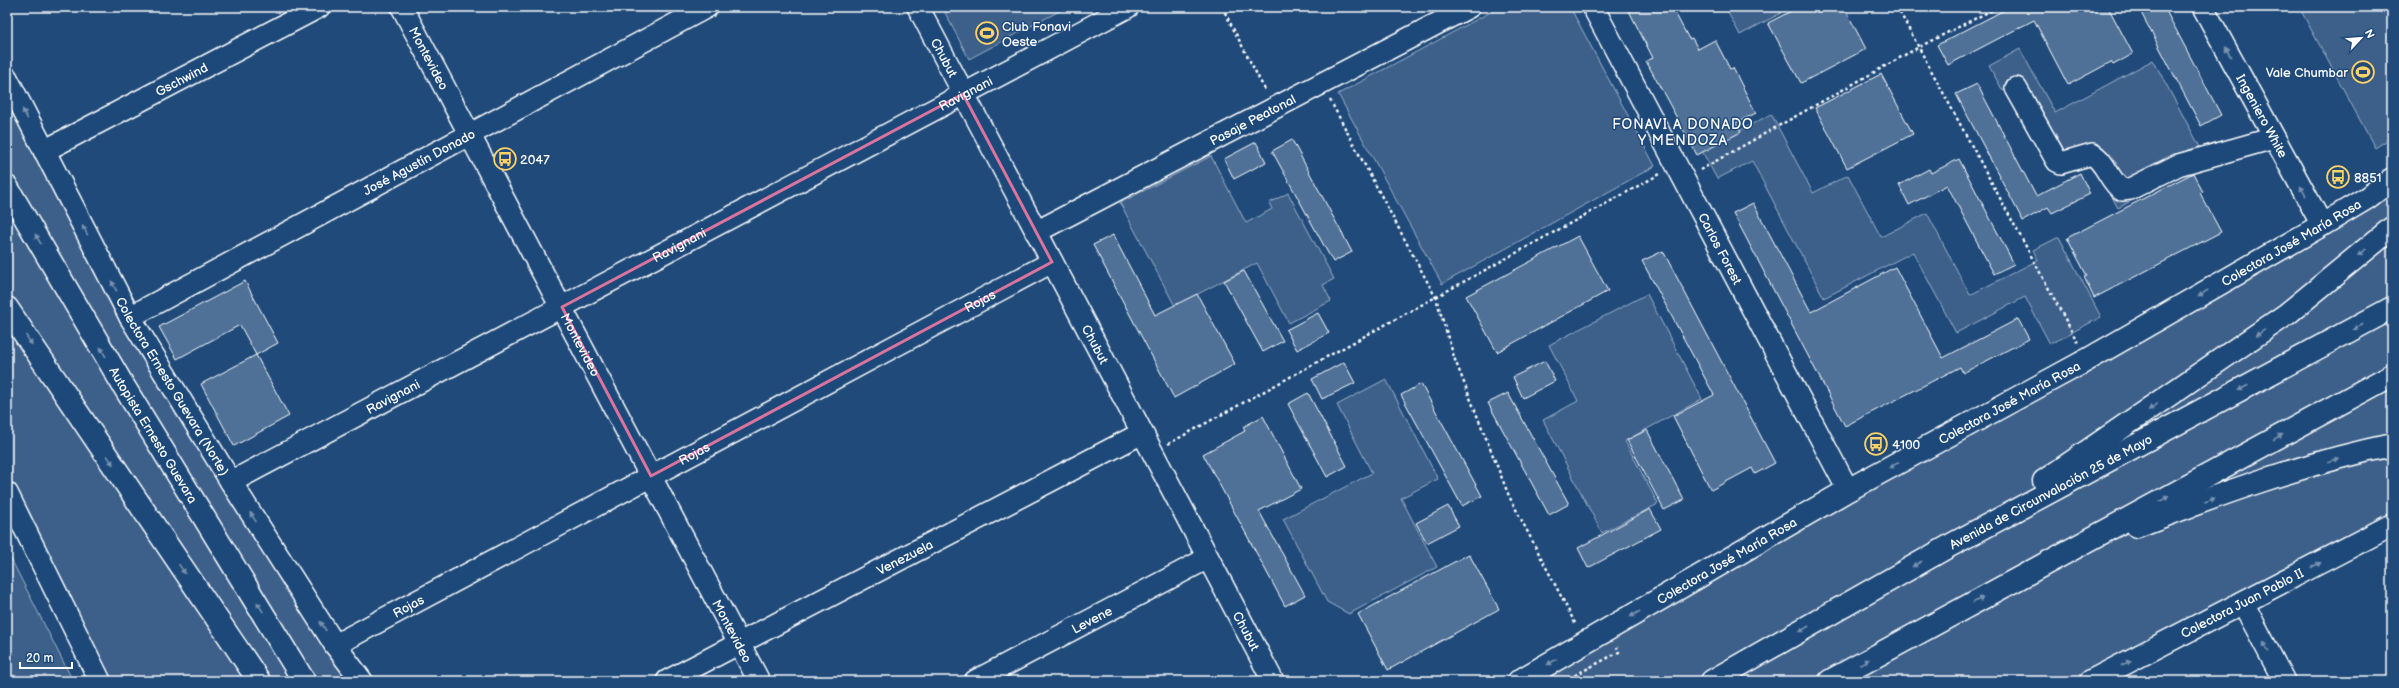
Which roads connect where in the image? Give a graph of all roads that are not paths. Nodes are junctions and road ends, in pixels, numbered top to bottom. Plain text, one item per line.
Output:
1 (319, 7) edge
2 (402, 7) edge
3 (708, 7) edge
4 (918, 7) edge
5 (1128, 7) edge
6 (1469, 7) edge
7 (1593, 7) edge
8 (2203, 7) edge
9 (7, 78) edge
10 (2016, 88) dead end
11 (964, 94) junction
12 (470, 134) junction
13 (2274, 138) junction
14 (44, 151) junction
15 (2392, 179) edge
16 (7, 187) edge
17 (2322, 225) junction
18 (2392, 228) edge
19 (1036, 232) junction
20 (1052, 262) junction
21 (562, 307) junction
22 (7, 308) edge
23 (2392, 308) edge
24 (130, 317) junction
25 (2392, 375) edge
26 (1142, 432) junction
27 (2392, 445) edge
28 (651, 476) junction
29 (231, 482) junction
30 (1848, 490) junction
31 (7, 493) edge
32 (2392, 525) edge
33 (1951, 545) junction
34 (1208, 558) junction
35 (2056, 558) junction
36 (2242, 603) junction
37 (208, 608) junction
38 (280, 640) junction
39 (740, 644) junction
40 (335, 645) junction
41 (100, 681) edge
42 (251, 681) edge
43 (259, 681) edge
44 (304, 681) edge
45 (308, 681) edge
46 (362, 681) edge
47 (666, 681) edge
48 (759, 681) edge
49 (975, 681) edge
50 (1273, 681) edge
51 (1519, 681) edge
52 (1712, 681) edge
53 (1830, 681) edge
54 (2091, 681) edge
55 (2284, 681) edge

1 - 14 street, Gschwind
2 - 12 street, Montevideo
3 - 12 street, José Agustín Donado
4 - 11 street, Chubut
5 - 11 street, Ravignani
6 - 19 street, Pasaje Peatonal
7 - 30 street, Carlos Forest
13 -> 8 street, Ingeniero White
14 -> 9 street, Colectora Ernesto Guevara (Norte)
10 - 13 street
11 - 19 street, Chubut
11 - 21 street, Ravignani
12 - 21 street, Montevideo
12 - 24 street, José Agustín Donado
17 -> 13 street, Ingeniero White
24 -> 14 street, Colectora Ernesto Guevara (Norte)
15 - 17 main road, Colectora José María Rosa
38 -> 16 main road, Autopista Ernesto Guevara
17 -> 30 main road, Colectora José María Rosa
18 -> 33 main road
19 - 20 street, Chubut
20 - 26 street, Chubut
20 - 28 street, Rojas
21 - 28 street, Montevideo
21 - 29 street, Ravignani
22 -> 37 main road
23 -> 33 main road, Avenida de Circunvalación 25 de Mayo
24 - 29 street, Colectora Ernesto Guevara (Norte)
35 -> 25 main road
26 - 34 street, Chubut
26 - 39 street, Venezuela
35 -> 27 main road
28 - 39 street, Montevideo
28 - 40 street, Rojas
40 -> 29 street, Colectora Ernesto Guevara (Norte)
30 -> 51 main road, Colectora José María Rosa
31 - 41 street
36 -> 32 main road, Colectora Juan Pablo II
33 -> 52 main road, Avenida de Circunvalación 25 de Mayo
34 - 49 street, Levene
34 - 50 street, Chubut
53 -> 35 main road
54 -> 36 main road, Colectora Juan Pablo II
55 -> 36 street
37 - 42 main road
37 - 43 main road
38 - 44 main road, Autopista Ernesto Guevara
38 - 45 main road
39 - 47 street, Venezuela
39 - 48 street, Montevideo
40 - 46 street, Colectora Ernesto Guevara (Norte)

